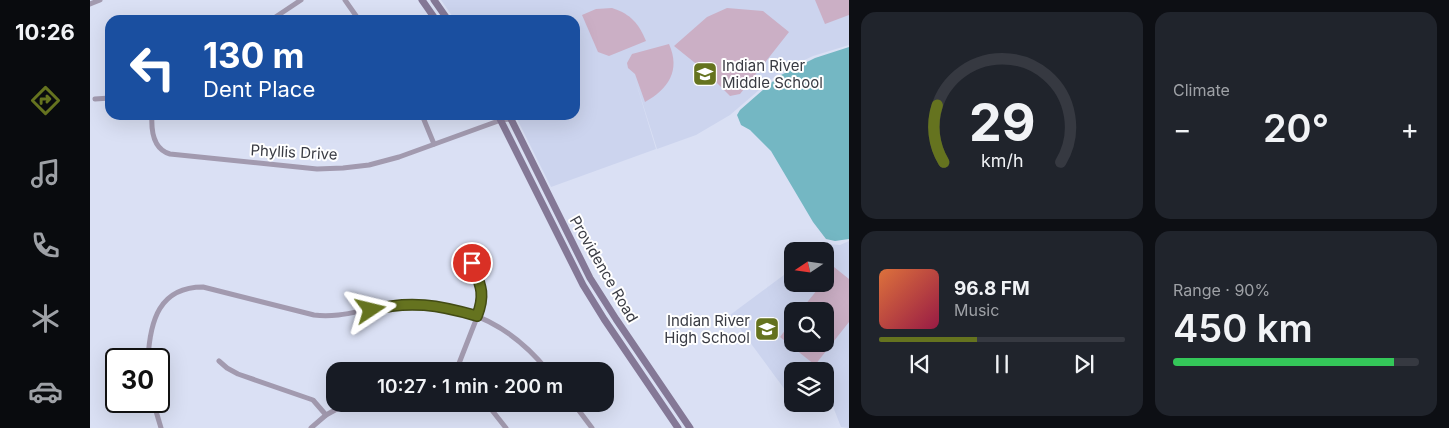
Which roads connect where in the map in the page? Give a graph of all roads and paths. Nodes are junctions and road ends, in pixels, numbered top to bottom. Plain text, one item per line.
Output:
1 (100, 0) edge
2 (301, 0) edge
3 (345, 0) edge
4 (422, 0) edge
5 (434, 0) edge
6 (90, 4) edge
7 (278, 15) edge
8 (356, 15) edge
9 (432, 15) edge
10 (444, 15) edge
11 (105, 98) edge
12 (95, 99) dead end
13 (152, 120) edge
14 (424, 120) edge
15 (495, 120) edge
16 (501, 120) edge
17 (511, 120) edge
18 (434, 144) junction
19 (472, 263) dead end
20 (477, 316) junction
21 (149, 348) edge
22 (219, 361) dead end
23 (459, 362) edge
24 (541, 362) edge
25 (331, 412) edge
26 (493, 412) edge
27 (580, 412) edge
28 (156, 413) edge
29 (326, 415) junction
30 (160, 428) edge
31 (311, 428) edge
32 (506, 428) edge
33 (592, 428) edge
34 (678, 428) edge
35 (690, 428) edge

1 - 6 street
2 - 7 street
3 - 8 street
4 - 9 main road
5 - 10 main road
11 - 12 street
13 - 18 street, Phyllis Drive
14 - 18 street
15 - 18 street, Phyllis Drive
16 - 34 main road, Providence Road
17 - 35 main road, Providence Road
19 - 20 street
20 - 21 street
20 - 23 street
20 - 24 street
22 - 29 street
25 - 29 street
26 - 32 street
27 - 33 street
28 - 30 street
29 - 31 street

